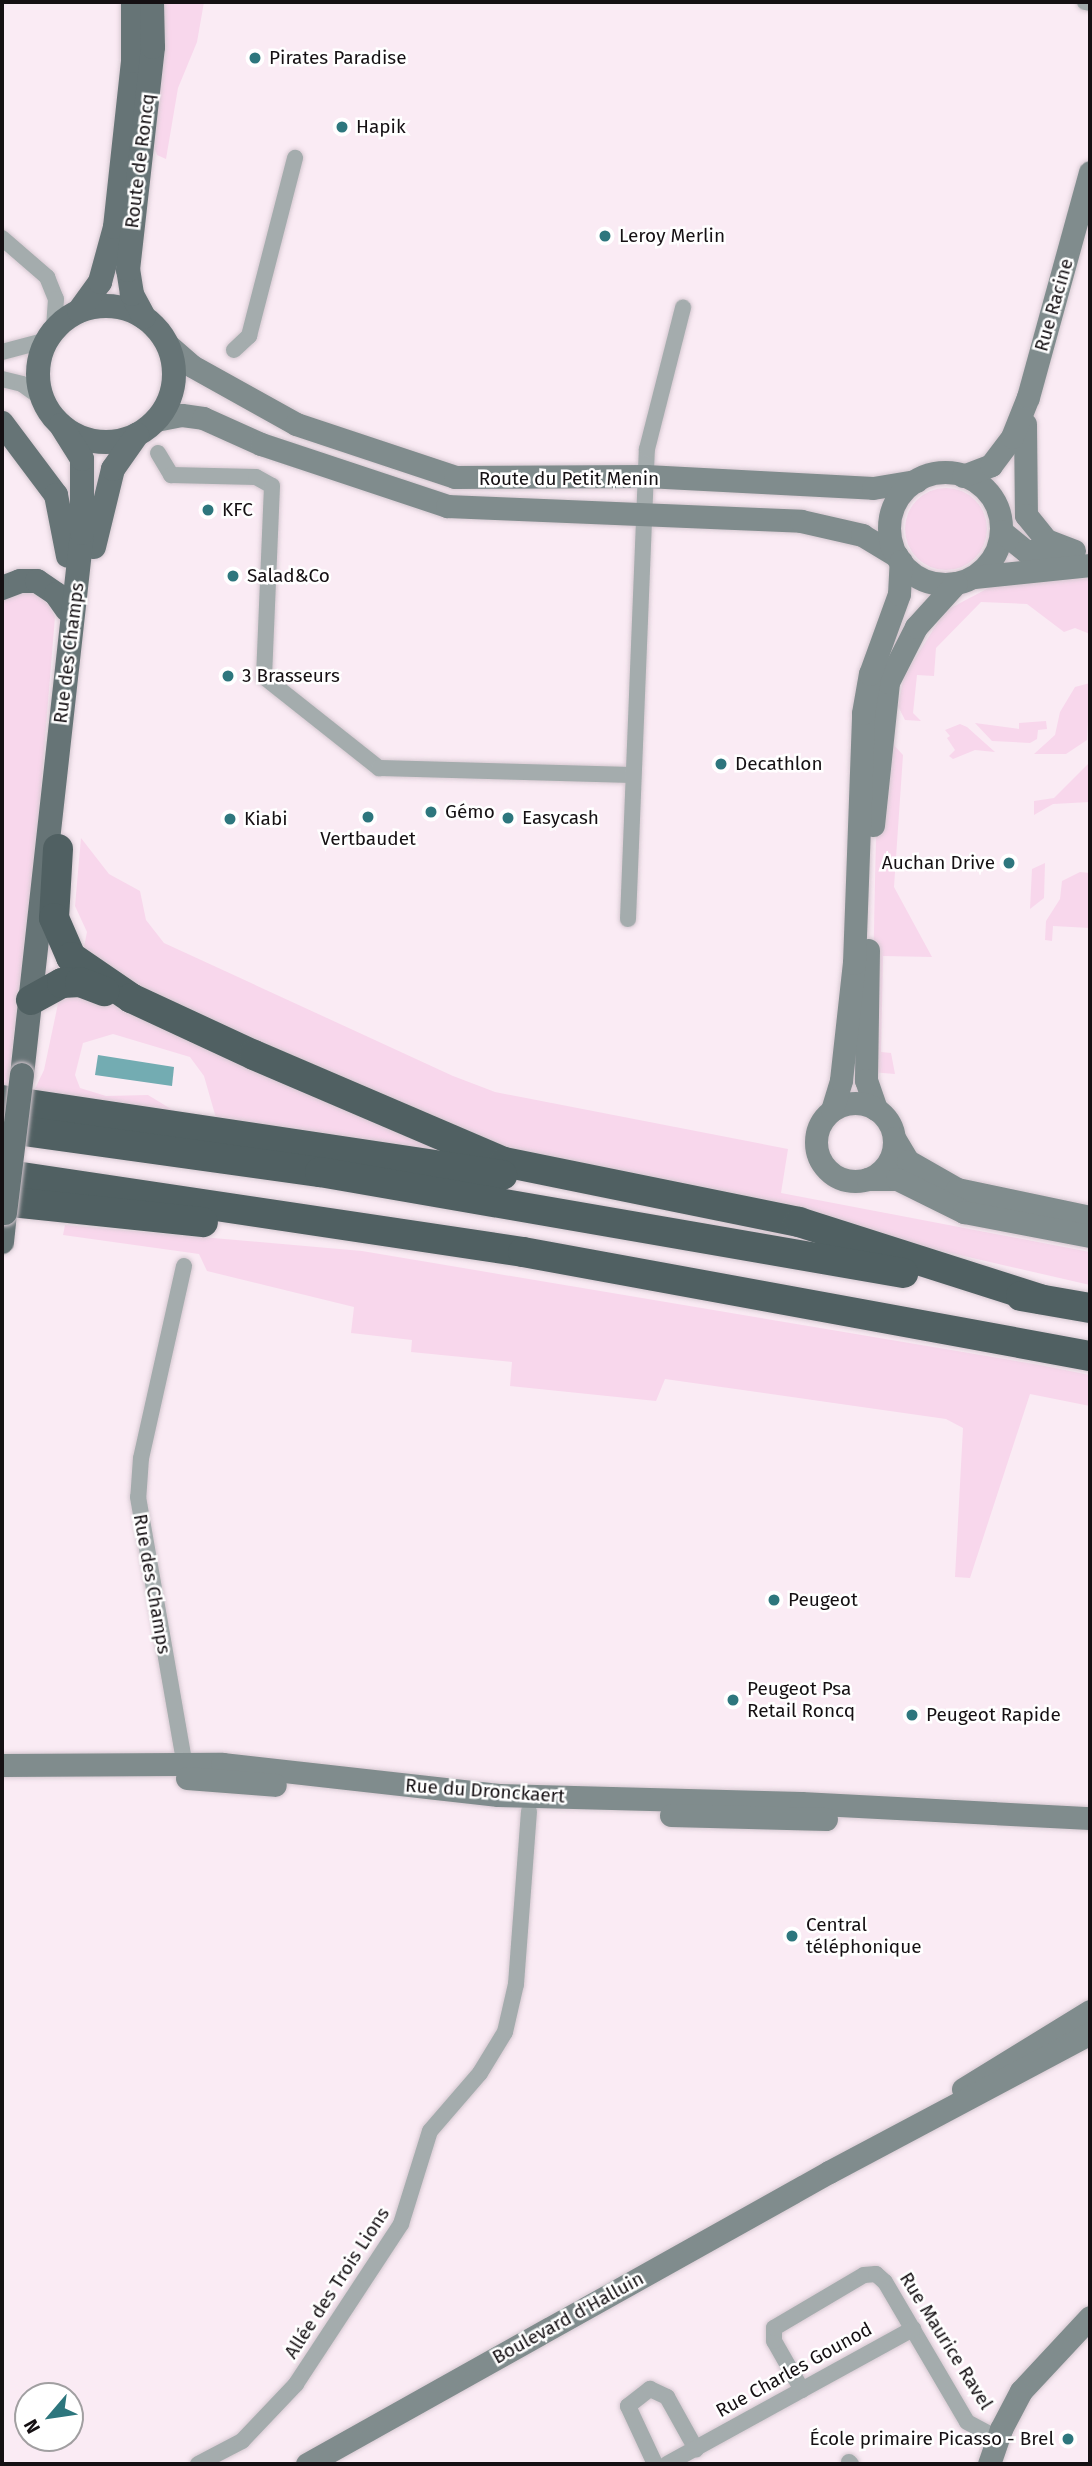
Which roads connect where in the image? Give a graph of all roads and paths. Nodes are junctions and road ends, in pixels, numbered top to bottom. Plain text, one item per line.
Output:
1 (133, 2) edge
2 (152, 2) edge
3 (295, 158) dead end
4 (1090, 172) edge
5 (2, 238) edge
6 (683, 307) dead end
7 (79, 312) junction
8 (144, 317) junction
9 (51, 335) junction
10 (169, 346) junction
11 (234, 350) dead end
12 (2, 352) edge
13 (2, 379) edge
14 (1028, 397) junction
15 (44, 400) junction
16 (2, 423) edge
17 (1025, 424) junction
18 (61, 425) junction
19 (146, 427) junction
20 (158, 453) dead end
21 (646, 476) junction
22 (963, 476) junction
23 (916, 481) junction
24 (643, 517) junction
25 (1001, 525) junction
26 (1085, 555) edge
27 (899, 559) junction
28 (963, 581) junction
29 (2, 588) edge
30 (67, 610) junction
31 (69, 660) junction
32 (633, 775) junction
33 (58, 849) junction
34 (45, 887) junction
35 (628, 919) dead end
36 (131, 998) junction
37 (31, 1000) junction
38 (2, 1101) edge
39 (876, 1109) junction
40 (832, 1110) junction
41 (2, 1128) edge
42 (894, 1138) junction
43 (2, 1174) edge
44 (868, 1179) junction
45 (634, 1189) junction
46 (4, 1207) edge
47 (1090, 1217) edge
48 (1090, 1236) edge
49 (2, 1242) edge
50 (523, 1252) junction
51 (184, 1266) dead end
52 (1040, 1299) junction
53 (1090, 1308) edge
54 (1090, 1356) edge
55 (2, 1765) edge
56 (185, 1771) junction
57 (2, 1778) edge
58 (529, 1811) junction
59 (969, 1814) junction
60 (1090, 1818) edge
61 (1090, 2011) edge
62 (1090, 2033) edge
63 (829, 2172) junction
64 (1090, 2317) edge
65 (913, 2329) junction
66 (802, 2390) junction
67 (997, 2438) junction
68 (695, 2449) junction
69 (198, 2464) edge
70 (307, 2464) edge
71 (655, 2464) edge
72 (667, 2464) edge
73 (989, 2464) edge

1 - 7 main road, Route de Roncq
2 - 8 main road, Route de Roncq
3 - 11 street
4 - 14 street, Rue Racine
5 - 9 street
6 - 21 street
7 - 8 main road
7 - 9 main road
8 - 10 main road
9 - 12 street
9 - 15 main road
10 - 19 main road
10 - 21 street, Route du Petit Menin
13 - 15 street
14 - 17 street, Rue Racine
14 - 22 street, Rue Racine
15 - 18 main road
16 - 30 main road
17 - 25 street, Rue Racine
17 - 26 street
18 - 19 main road
18 - 31 main road, Rue des Champs
19 - 24 street, Route du Petit Menin
19 - 33 main road, Rue des Champs
20 - 32 street
21 - 23 street, Route du Petit Menin
21 - 24 street
22 - 23 street
22 - 25 street
23 - 27 street
24 - 27 street, Route du Petit Menin
24 - 32 street
25 - 26 street
25 - 28 street
26 - 28 street
27 - 28 street
27 - 40 street
28 - 39 street
29 - 30 main road
30 - 31 main road
31 - 34 main road, Rue des Champs
32 - 35 street
33 - 34 main road, Rue des Champs
33 - 36 highway
34 - 37 main road, Rue des Champs
36 - 37 highway
36 - 45 highway
37 - 46 main road, Rue des Champs, bridge
38 - 45 highway
39 - 40 street
39 - 42 street
40 - 44 street
41 - 52 highway
42 - 44 street
42 - 47 street
43 - 50 highway
44 - 48 street
45 - 52 highway
46 - 49 main road, Rue des Champs
46 - 50 highway
50 - 54 highway
51 - 56 street, Rue des Champs
52 - 53 highway
55 - 56 street, Rue du Dronckaert
56 - 57 street, Rue du Dronckaert
56 - 58 street, Rue du Dronckaert
56 - 59 street, Rue du Dronckaert
58 - 59 street, Rue du Dronckaert
58 - 69 street, Allée des Trois Lions
59 - 60 street, Rue du Dronckaert
61 - 63 street, Boulevard d'Halluin
62 - 63 street, Boulevard d'Halluin
63 - 70 street, Boulevard d'Halluin
64 - 67 street
65 - 66 street, Rue Charles Gounod
65 - 66 street, Rue Maurice Ravel
65 - 67 street, Rue Maurice Ravel
66 - 68 street, Rue Charles Gounod
67 - 73 street
68 - 71 street
68 - 72 street, Rue Charles Gounod

